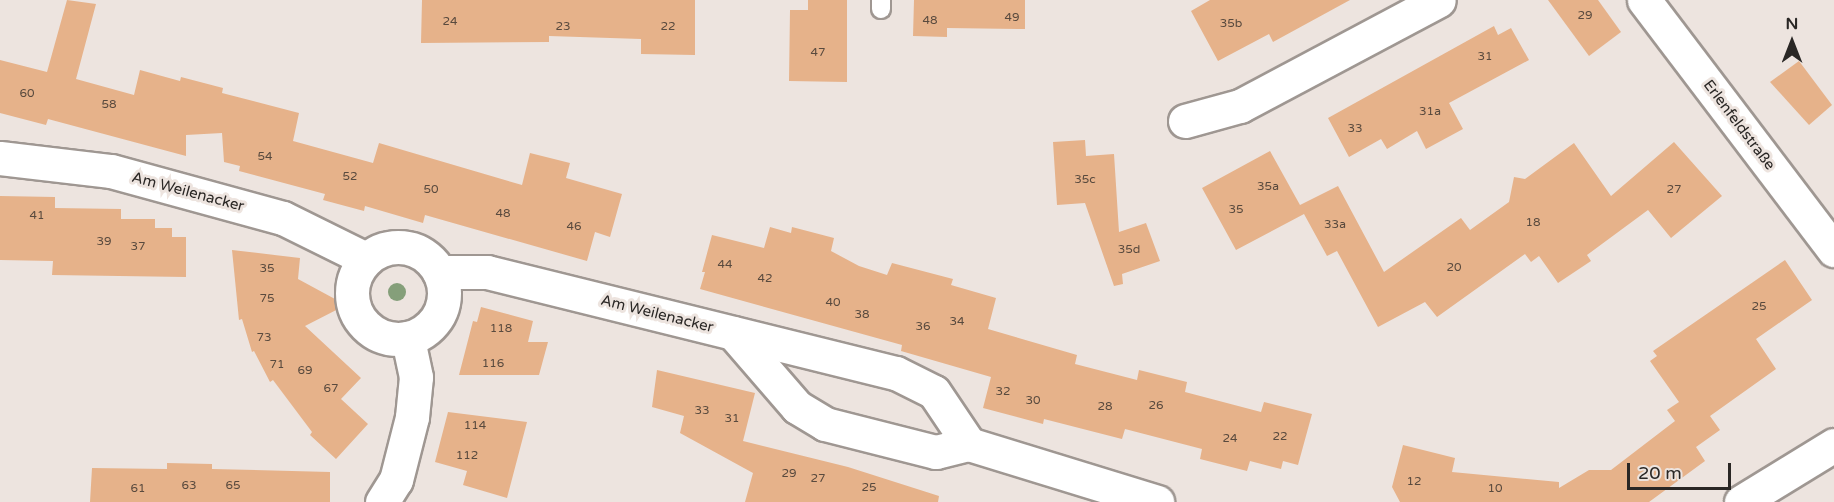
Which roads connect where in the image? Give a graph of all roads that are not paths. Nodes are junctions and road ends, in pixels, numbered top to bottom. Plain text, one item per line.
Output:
1 (1439, 0) edge
2 (1644, 0) edge
3 (1185, 121) dead end
4 (0, 158) edge
5 (1834, 250) edge
6 (366, 259) junction
7 (439, 272) junction
8 (733, 333) junction
9 (408, 338) junction
10 (969, 444) junction
11 (1834, 445) edge
12 (382, 502) edge
13 (1157, 502) edge
14 (1741, 502) edge

1 - 3 street
2 - 5 street, Erlenfeldstraße
4 - 6 street, Am Weilenacker
6 - 7 street
6 - 9 street
7 - 8 street, Am Weilenacker
7 - 9 street
8 - 10 street, Am Weilenacker
8 - 10 street, Am Weilenacker
9 - 12 street
10 - 13 street
11 - 14 street

